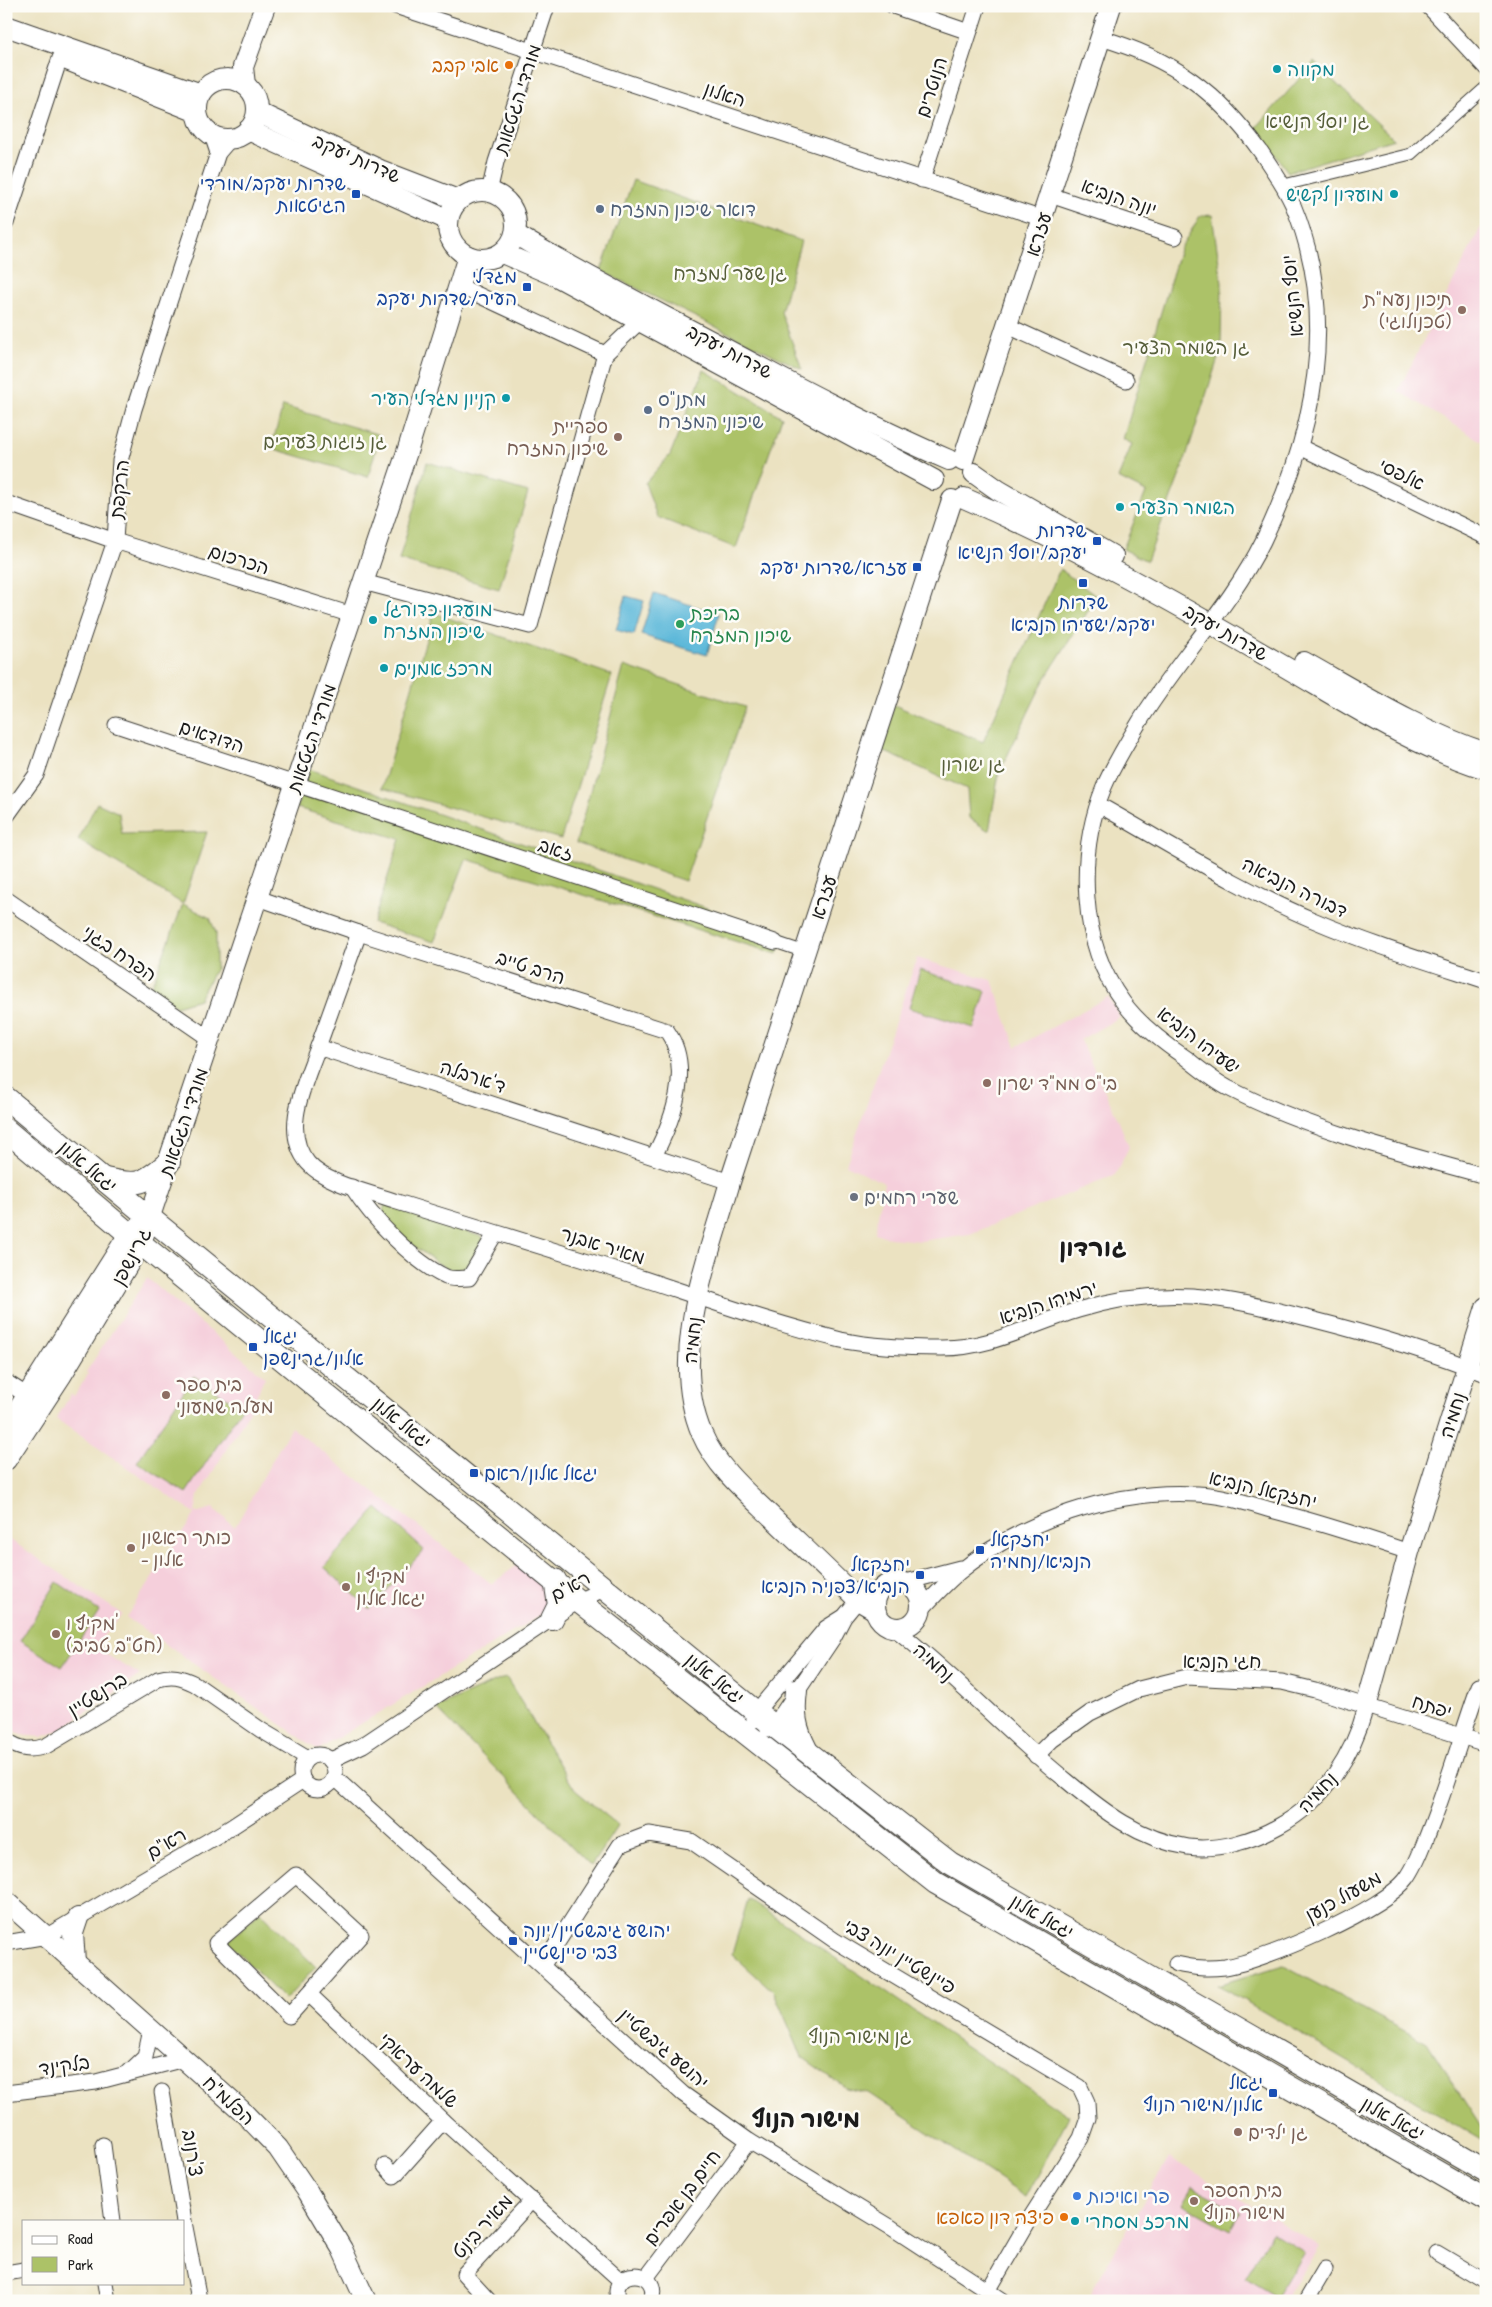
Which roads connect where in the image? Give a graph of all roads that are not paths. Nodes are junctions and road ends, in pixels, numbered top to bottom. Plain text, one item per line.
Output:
1 (265, 6) edge
2 (395, 6) edge
3 (547, 6) edge
4 (893, 6) edge
5 (978, 6) edge
6 (1111, 6) edge
7 (1428, 6) edge
8 (6, 26) edge
9 (969, 32) junction
10 (6, 38) edge
11 (1101, 38) junction
12 (532, 52) junction
13 (60, 58) junction
14 (1486, 68) edge
15 (239, 77) junction
16 (1486, 88) edge
17 (199, 103) junction
18 (256, 112) junction
19 (227, 139) junction
20 (922, 180) junction
21 (1284, 185) junction
22 (489, 192) junction
23 (1050, 195) junction
24 (458, 200) junction
25 (1043, 219) junction
26 (448, 220) junction
27 (6, 223) edge
28 (515, 234) junction
29 (1175, 237) dead end
30 (502, 253) junction
31 (468, 256) junction
32 (459, 286) junction
33 (640, 321) junction
34 (1008, 326) junction
35 (605, 354) junction
36 (1126, 380) dead end
37 (1300, 447) junction
38 (962, 464) junction
39 (934, 480) junction
40 (958, 499) junction
41 (6, 503) edge
42 (1486, 537) edge
43 (114, 541) junction
44 (363, 582) junction
45 (352, 615) junction
46 (1214, 619) junction
47 (116, 725) dead end
48 (1486, 753) edge
49 (1486, 769) edge
50 (296, 784) junction
51 (1098, 804) junction
52 (6, 817) edge
53 (258, 898) junction
54 (6, 899) edge
55 (359, 933) junction
56 (776, 942) joint
57 (805, 952) junction
58 (1486, 981) edge
59 (210, 1039) junction
60 (318, 1048) junction
61 (6, 1098) edge
62 (6, 1130) edge
63 (654, 1156) junction
64 (169, 1162) junction
65 (1486, 1176) edge
66 (105, 1179) junction
67 (730, 1182) junction
68 (352, 1187) junction
69 (150, 1218) junction
70 (495, 1234) junction
71 (135, 1238) junction
72 (698, 1296) junction
73 (1486, 1307) edge
74 (1477, 1370) edge
75 (6, 1382) edge
76 (35, 1400) junction
77 (6, 1429) edge
78 (6, 1460) edge
79 (1410, 1552) junction
80 (969, 1566) junction
81 (555, 1580) junction
82 (893, 1585) junction
83 (606, 1588) junction
84 (858, 1600) junction
85 (584, 1605) junction
86 (876, 1610) junction
87 (920, 1611) junction
88 (844, 1617) junction
89 (544, 1625) junction
90 (894, 1628) junction
91 (1479, 1686) dead end
92 (796, 1691) junction
93 (1366, 1707) junction
94 (756, 1712) junction
95 (774, 1726) junction
96 (1461, 1735) junction
97 (750, 1737) junction
98 (6, 1740) edge
99 (1486, 1744) edge
100 (808, 1752) junction
101 (1036, 1756) junction
102 (308, 1758) junction
103 (331, 1760) junction
104 (334, 1777) junction
105 (303, 1780) junction
106 (7, 1905) edge
107 (78, 1918) junction
108 (47, 1936) junction
109 (6, 1943) edge
110 (75, 1962) junction
111 (543, 1964) junction
112 (1176, 1964) dead end
113 (309, 1994) junction
114 (151, 2030) junction
115 (184, 2059) junction
116 (126, 2075) junction
117 (162, 2092) dead end
118 (6, 2093) edge
119 (444, 2121) junction
120 (749, 2140) junction
121 (104, 2145) dead end
122 (385, 2166) dead end
123 (1486, 2171) edge
124 (532, 2200) junction
125 (1486, 2200) edge
126 (112, 2220) edge
127 (184, 2220) edge
128 (185, 2234) edge
129 (186, 2247) edge
130 (1437, 2253) dead end
131 (1325, 2269) dead end
132 (22, 2270) edge
133 (6, 2273) edge
134 (646, 2278) junction
135 (621, 2281) junction
136 (1486, 2282) edge
137 (105, 2284) edge
138 (988, 2291) junction
139 (198, 2294) dead end
140 (652, 2300) edge
141 (108, 2301) edge
142 (366, 2301) edge
143 (489, 2301) edge
144 (619, 2301) edge
145 (1004, 2301) edge
146 (1306, 2301) edge

1 - 15 street
2 - 12 street, האלון
3 - 12 street, מורדי הגטאות
4 - 9 street
5 - 9 street, הנוטרים
6 - 11 street, עזרא
7 - 14 street
8 - 17 street
9 - 20 street, הנוטרים
10 - 13 street
11 - 21 street, יוסף הנשיא
11 - 23 street, עזרא
12 - 20 street, האלון
12 - 22 street, מורדי הגטאות
13 - 17 street
13 - 27 street
15 - 17 street
15 - 18 street
16 - 21 street
17 - 19 street
18 - 19 street
18 - 24 street, שדרות יעקב
19 - 26 street, שדרות יעקב
19 - 43 street, הרקפת
20 - 25 street, האלון
21 - 37 street, יוסף הנשיא
22 - 24 street
22 - 28 street
23 - 25 street, עזרא
23 - 29 street, יונה הנביא
24 - 26 street
25 - 34 street, עזרא
26 - 31 street
28 - 30 street
28 - 38 street, שדרות יעקב
30 - 31 street
30 - 33 street, שדרות יעקב
31 - 32 street, מורדי הגטאות
32 - 35 street
32 - 44 street, מורדי הגטאות
33 - 35 street
33 - 39 street, שדרות יעקב
34 - 36 street
34 - 38 street, עזרא
35 - 44 street
37 - 42 street, אלפסי
37 - 46 street, יוסף הנשיא
38 - 39 street
38 - 40 street
38 - 46 street, שדרות יעקב
39 - 40 street
40 - 46 street, שדרות יעקב
40 - 57 street, עזרא
41 - 43 street, הכרכום
43 - 45 street, הכרכום
43 - 52 street, הרקפת
44 - 45 street, מורדי הגטאות
45 - 50 street, מורדי הגטאות
46 - 48 street, שדרות יעקב
46 - 49 street, שדרות יעקב
46 - 51 street, ישעיהו הנביא
47 - 50 street, הדודאים
50 - 53 street, מורדי הגטאות
50 - 56 street, זאב
51 - 58 street, דבורה הנביאה
51 - 65 street, ישעיהו הנביא
53 - 55 street, הרב טייב
53 - 59 street, מורדי הגטאות
54 - 59 street, הפרח בגני
55 - 60 street
55 - 63 street, הרב טייב
56 - 57 street, זאב
57 - 67 street, עזרא
59 - 64 street, מורדי הגטאות
60 - 63 street, ד'ארבלה
60 - 68 street, מאיר אבנר
61 - 66 main road, יגאל אלון
62 - 71 main road, יגאל אלון
63 - 67 street, ד'ארבלה
64 - 66 main road
64 - 69 street, מורדי הגטאות
66 - 69 main road, יגאל אלון
67 - 72 street, עזרא
68 - 70 street, מאיר אבנר
68 - 70 street
69 - 71 street, גרינשפן
69 - 83 main road, יגאל אלון
70 - 72 street, מאיר אבנר
71 - 76 street, גרינשפן
71 - 81 main road, יגאל אלון
72 - 74 street, ירמיהו הנביא
72 - 84 street, נחמיה
73 - 74 street, נחמיה
74 - 79 street, נחמיה
75 - 76 street
76 - 77 street, גרינשפן
76 - 78 street, גרינשפן
79 - 80 street, יחזקאל הנביא
79 - 93 street, נחמיה
80 - 82 street, יחזקאל הנביא
80 - 87 street, יחזקאל הנביא
81 - 85 main road, יגאל אלון
81 - 89 main road
82 - 84 street, יחזקאל הנביא
82 - 86 street
82 - 87 street
83 - 85 street, רא"ם
83 - 94 main road, יגאל אלון
84 - 86 street, נחמיה
84 - 88 street, יחזקאל הנביא
85 - 89 street, רא"ם
85 - 97 main road, יגאל אלון
86 - 90 street
87 - 90 street
88 - 92 street, יחזקאל הנביא
88 - 94 street, יחזקאל הנביא
89 - 103 street, רא"ם
90 - 101 street, נחמיה
91 - 96 street, משעול כנען
92 - 95 street, יחזקאל הנביא
92 - 100 main road
93 - 96 street, יפתח
93 - 101 street, חגי הנביא
93 - 101 street, נחמיה
94 - 95 main road, יגאל אלון
94 - 97 street, יחזקאל הנביא
95 - 97 street
95 - 100 main road, יגאל אלון
96 - 99 street, יפתח
96 - 112 street, משעול כנען
97 - 125 main road, יגאל אלון
98 - 102 street, ברנשטיין
100 - 123 main road, יגאל אלון
102 - 103 street
102 - 105 street
103 - 104 street
104 - 105 street
104 - 111 street, יהושע גיבשטיין
105 - 107 street, רא"ם
106 - 108 street, הפלמ"ח
107 - 108 street, רא"ם
107 - 110 street
108 - 109 street
108 - 110 street, הפלמ"ח
110 - 114 street, הפלמ"ח
111 - 120 street, יהושע גיבשטיין
111 - 138 street, פיינשטיין יונה צבי
113 - 113 street
113 - 119 street, שלמה עראקי
114 - 115 street, הפלמ"ח
114 - 116 street
115 - 116 street, בלקינד
115 - 142 street, הפלמ"ח
116 - 118 street, בלקינד
117 - 127 street, צ'רנוב
119 - 122 street
119 - 124 street, שלמה עראקי
120 - 134 street, חיים בן אפרים
120 - 138 street, יהושע גיבשטיין
121 - 126 street
124 - 135 street, שלמה עראקי
124 - 143 street, מאיר בינט
128 - 129 street, צ'רנוב
129 - 139 street, צ'רנוב
130 - 136 street
131 - 146 street
132 - 133 street
134 - 135 street
134 - 140 street
135 - 144 street
137 - 141 street
138 - 145 street, יהושע גיבשטיין

